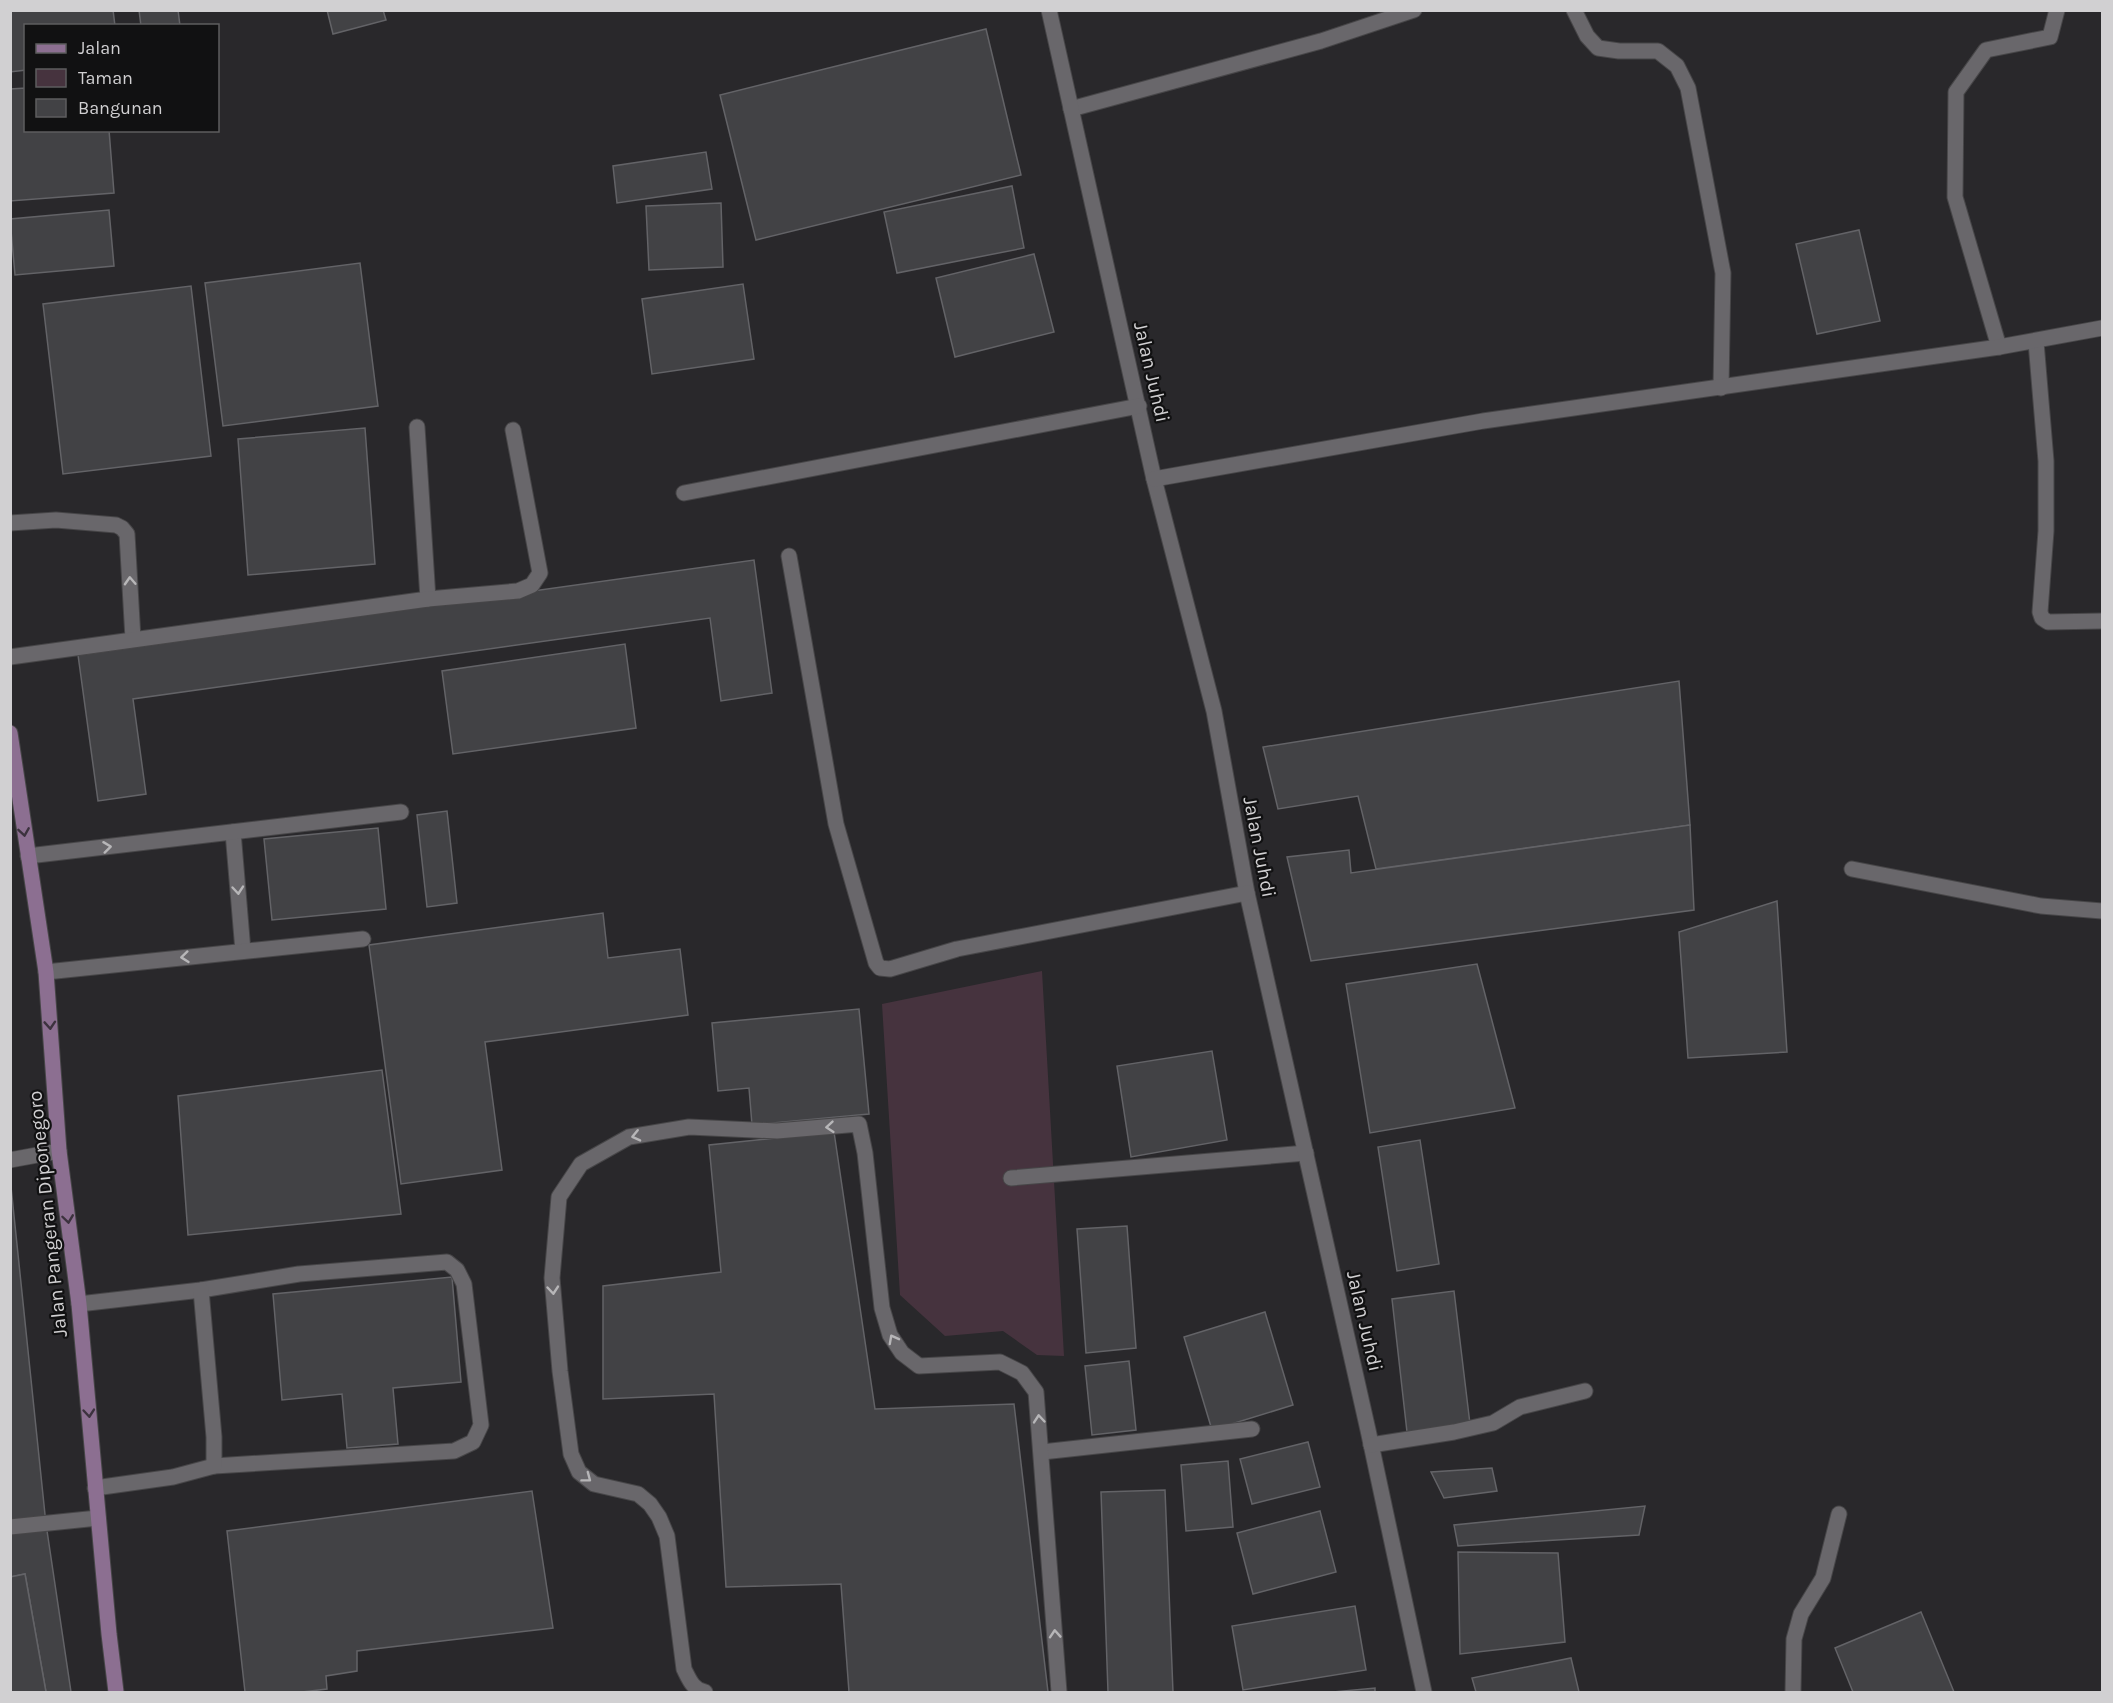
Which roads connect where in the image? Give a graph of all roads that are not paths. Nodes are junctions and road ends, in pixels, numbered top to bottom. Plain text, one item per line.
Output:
1 (1049, 10) edge
2 (1414, 10) edge
3 (1574, 10) edge
4 (2057, 10) edge
5 (1071, 109) junction
6 (2103, 328) edge
7 (2036, 342) junction
8 (1999, 347) junction
9 (1721, 388) junction
10 (1139, 406) junction
11 (417, 427) dead end
12 (513, 430) dead end
13 (1154, 479) junction
14 (684, 493) dead end
15 (10, 523) edge
16 (789, 556) dead end
17 (428, 599) junction
18 (2103, 621) edge
19 (133, 639) junction
20 (10, 657) edge
21 (10, 733) edge
22 (13, 768) edge
23 (401, 812) dead end
24 (233, 832) junction
25 (28, 856) junction
26 (1852, 869) dead end
27 (1247, 893) junction
28 (2103, 911) edge
29 (363, 939) dead end
30 (243, 951) junction
31 (46, 972) junction
32 (59, 1151) junction
33 (1306, 1153) junction
34 (10, 1160) edge
35 (1011, 1178) dead end
36 (201, 1290) junction
37 (79, 1304) junction
38 (1585, 1391) dead end
39 (1252, 1429) dead end
40 (1371, 1445) junction
41 (1042, 1452) junction
42 (214, 1466) junction
43 (95, 1488) junction
44 (1839, 1514) dead end
45 (98, 1518) junction
46 (10, 1527) edge
47 (116, 1692) edge
48 (705, 1692) edge
49 (1059, 1692) edge
50 (1424, 1692) edge
51 (1793, 1692) edge

1 - 5 street, Jalan Juhdi
2 - 5 street
3 - 9 street
4 - 8 street
5 - 10 street, Jalan Juhdi
6 - 7 street
7 - 8 street
7 - 18 street
8 - 9 street
9 - 13 street
10 - 13 street, Jalan Juhdi
10 - 14 street
11 - 17 street
12 - 17 street
13 - 27 street, Jalan Juhdi
19 -> 15 street
16 - 27 street
17 - 19 street
19 - 20 street
21 - 22 main road, Jalan Pangeran Diponegoro
22 -> 25 main road, Jalan Pangeran Diponegoro
23 - 24 street
25 -> 24 street
24 -> 30 street
25 - 31 main road, Jalan Pangeran Diponegoro
26 - 28 street
27 - 33 street, Jalan Juhdi
29 - 30 street
30 -> 31 street
31 -> 32 main road, Jalan Pangeran Diponegoro
32 - 34 street
32 -> 37 main road, Jalan Pangeran Diponegoro
33 - 35 street
33 - 40 street, Jalan Juhdi
36 - 37 street
36 - 42 street
36 - 42 street
37 -> 43 main road, Jalan Pangeran Diponegoro
38 - 40 street
39 - 41 street
40 - 50 street, Jalan Juhdi
41 -> 48 street
49 -> 41 street
42 - 43 street
43 - 45 main road, Jalan Pangeran Diponegoro
44 - 51 street
45 - 46 street
45 - 47 main road, Jalan Pangeran Diponegoro

